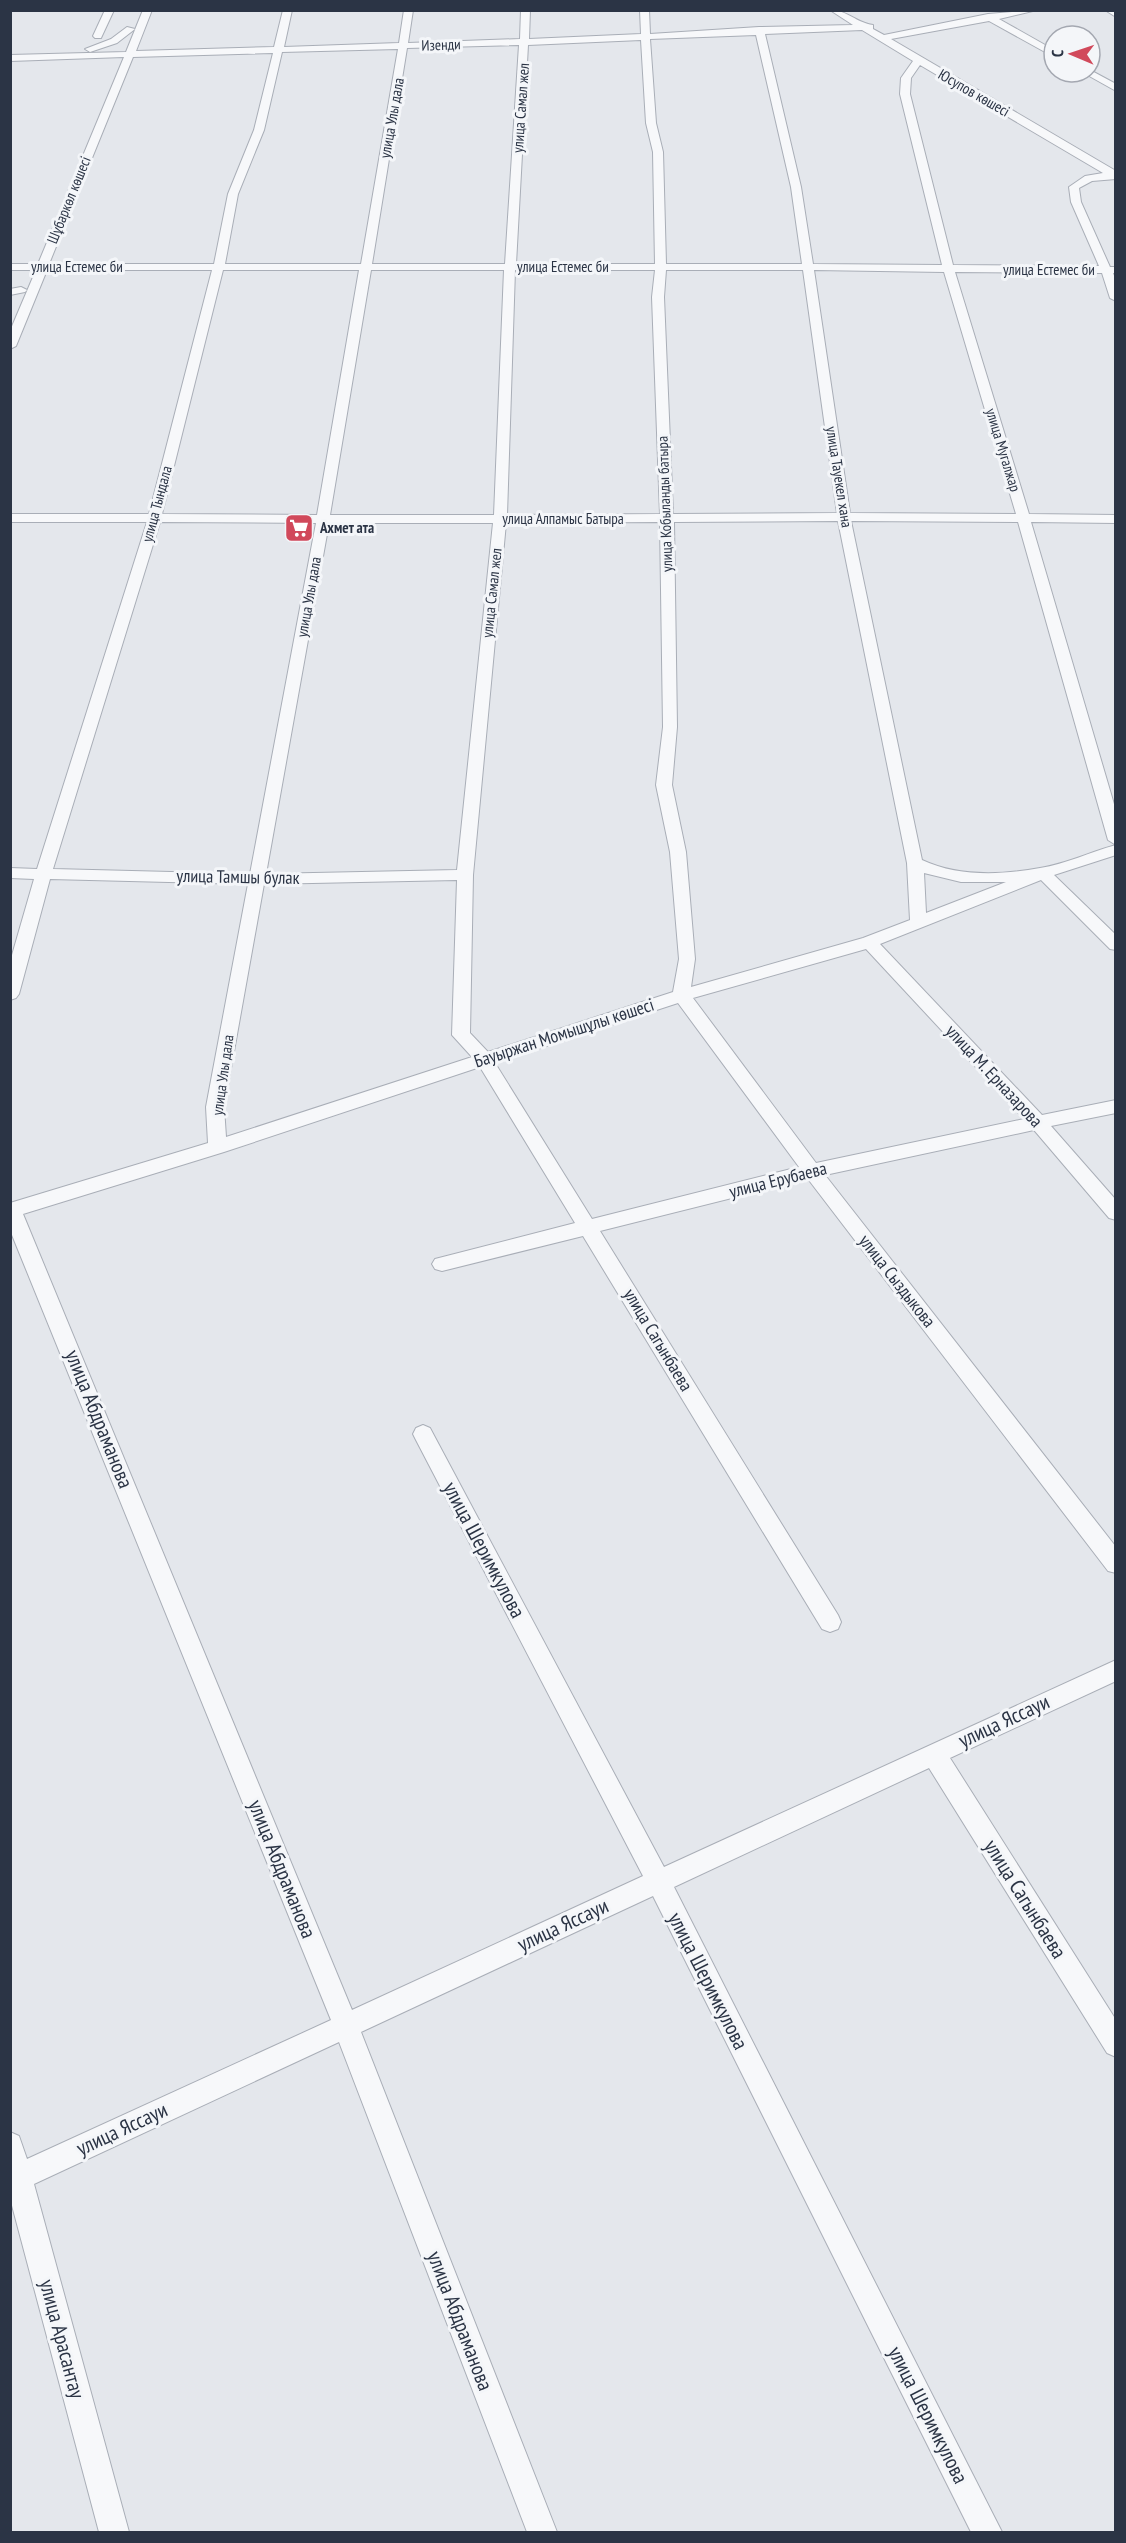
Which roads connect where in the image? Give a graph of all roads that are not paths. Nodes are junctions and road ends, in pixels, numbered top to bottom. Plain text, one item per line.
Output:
1 (110, 10) edge
2 (138, 10) edge
3 (148, 10) edge
4 (288, 10) edge
5 (409, 10) edge
6 (526, 10) edge
7 (644, 10) edge
8 (978, 10) edge
9 (1033, 10) edge
10 (1108, 10) edge
11 (840, 12) edge
12 (1116, 14) edge
13 (992, 19) junction
14 (831, 27) junction
15 (135, 29) junction
16 (870, 30) junction
17 (760, 31) junction
18 (98, 36) dead end
19 (646, 36) junction
20 (525, 41) junction
21 (404, 45) junction
22 (1042, 47) edge
23 (279, 49) junction
24 (198, 51) junction
25 (125, 53) junction
26 (58, 55) junction
27 (10, 56) edge
28 (918, 61) junction
29 (99, 64) dead end
30 (119, 78) junction
31 (1102, 80) edge
32 (1116, 88) edge
33 (1115, 175) edge
34 (219, 266) junction
35 (10, 267) edge
36 (36, 267) junction
37 (367, 267) junction
38 (510, 267) junction
39 (661, 267) junction
40 (808, 267) junction
41 (949, 270) junction
42 (1111, 270) edge
43 (16, 291) edge
44 (1116, 298) edge
45 (10, 316) edge
46 (10, 346) edge
47 (844, 517) junction
48 (1023, 517) junction
49 (10, 518) edge
50 (155, 518) junction
51 (323, 518) junction
52 (667, 518) junction
53 (500, 519) junction
54 (1116, 519) edge
55 (1116, 840) edge
56 (1116, 850) edge
57 (915, 863) junction
58 (10, 873) edge
59 (44, 873) junction
60 (1043, 873) junction
61 (465, 875) junction
62 (258, 879) junction
63 (918, 924) junction
64 (869, 942) junction
65 (1116, 945) edge
66 (10, 994) edge
67 (681, 995) junction
68 (484, 1059) junction
69 (1116, 1106) edge
70 (1038, 1123) junction
71 (217, 1147) junction
72 (812, 1171) junction
73 (11, 1210) edge
74 (1116, 1213) edge
75 (590, 1227) junction
76 (442, 1264) dead end
77 (423, 1434) dead end
78 (1116, 1564) edge
79 (830, 1622) dead end
80 (1116, 1670) edge
81 (934, 1754) junction
82 (658, 1881) junction
83 (346, 2026) junction
84 (1116, 2044) edge
85 (10, 2145) edge
86 (15, 2179) edge
87 (114, 2532) edge
88 (542, 2532) edge
89 (987, 2532) edge

1 - 18 street
2 - 15 street, Шұбаркөл көшесі
3 - 15 street, Шұбаркөл көшесі
4 - 23 street, улица Тындала
5 - 21 street, улица Улы дала
6 - 20 street, улица Самал жел
7 - 19 street, улица Кобыланды батыра
8 - 13 street
9 - 13 street
10 - 12 street
11 - 14 street
11 - 16 street, Юсупов көшесі
13 - 16 street
13 - 22 street
14 - 16 street, Изенди
14 - 17 street, Изенди
15 - 24 street
15 - 25 street, Шұбаркөл көшесі
15 - 26 street
16 - 17 street, Изенди
16 - 28 street, Юсупов көшесі
17 - 19 street, Изенди
17 - 40 street, улица Тауекел хана
19 - 20 street, Изенди
19 - 39 street, улица Кобыланды батыра
20 - 21 street, Изенди
20 - 38 street, улица Самал жел
21 - 23 street, Изенди
21 - 37 street, улица Улы дала
23 - 24 street, Изенди
23 - 34 street, улица Тындала
24 - 25 street, Изенди
24 - 30 street
25 - 26 street, Изенди
25 - 30 street, Шұбаркөл көшесі
25 - 36 street, Шұбаркөл көшесі
26 - 27 street, Изенди
26 - 29 street
28 - 33 street, Юсупов көшесі
28 - 41 street, улица Мугалжар
30 - 36 street, Шұбаркөл көшесі
31 - 32 street
33 - 42 street
34 - 36 street, улица Естемес би
34 - 37 street, улица Естемес би
34 - 50 street, улица Тындала
35 - 36 street, улица Естемес би
36 - 43 street, Шұбаркөл көшесі
36 - 46 street, Шұбаркөл көшесі
37 - 38 street, улица Естемес би
37 - 51 street, улица Улы дала
38 - 39 street, улица Естемес би
38 - 53 street, улица Самал жел
39 - 40 street, улица Естемес би
39 - 52 street, улица Кобыланды батыра
40 - 41 street, улица Естемес би
40 - 47 street, улица Тауекел хана
41 - 42 street, улица Естемес би
41 - 48 street, улица Мугалжар
42 - 44 street
43 - 45 street, Шұбаркөл көшесі
47 - 48 street, улица Алпамыс Батыра
47 - 52 street, улица Алпамыс Батыра
47 - 57 street, улица Тауекел хана
48 - 54 street, улица Алпамыс Батыра
48 - 55 street, улица Мугалжар
49 - 50 street, улица Алпамыс Батыра
50 - 51 street, улица Алпамыс Батыра
50 - 59 street, улица Тындала
51 - 53 street, улица Алпамыс Батыра
51 - 62 street, улица Улы дала
52 - 53 street, улица Алпамыс Батыра
52 - 67 street, улица Кобыланды батыра
53 - 61 street, улица Самал жел
56 - 60 street, Бауыржан Момышұлы көшесі
57 - 60 street
57 - 63 street, улица Тауекел хана
58 - 59 street, улица Тамшы булак
59 - 62 street, улица Тамшы булак
59 - 66 street, улица Тындала
60 - 63 street, Бауыржан Момышұлы көшесі
60 - 65 street
61 - 62 street, улица Тамшы булак
61 - 68 street, улица Самал жел
62 - 71 street, улица Улы дала
63 - 64 street, Бауыржан Момышұлы көшесі
64 - 67 street, Бауыржан Момышұлы көшесі
64 - 70 street, улица М. Ерназарова
67 - 68 street, Бауыржан Момышұлы көшесі
67 - 72 street, улица Сыздыкова
68 - 71 street, Бауыржан Момышұлы көшесі
68 - 75 street, улица Сагынбаева
69 - 70 street, улица Ерубаева
70 - 72 street, улица Ерубаева
70 - 74 street, улица М. Ерназарова
71 - 73 street, Бауыржан Момышұлы көшесі
72 - 75 street, улица Ерубаева
72 - 78 street, улица Сыздыкова
73 - 83 street, улица Абдраманова
75 - 76 street, улица Ерубаева
75 - 79 street, улица Сагынбаева
77 - 82 street, улица Шеримкулова
80 - 81 street, улица Яссауи
81 - 82 street, улица Яссауи
81 - 84 street, улица Сагынбаева
82 - 83 street, улица Яссауи
82 - 89 street, улица Шеримкулова
83 - 86 street, улица Яссауи
83 - 88 street, улица Абдраманова
85 - 86 street, улица Арасантау
86 - 87 street, улица Арасантау

